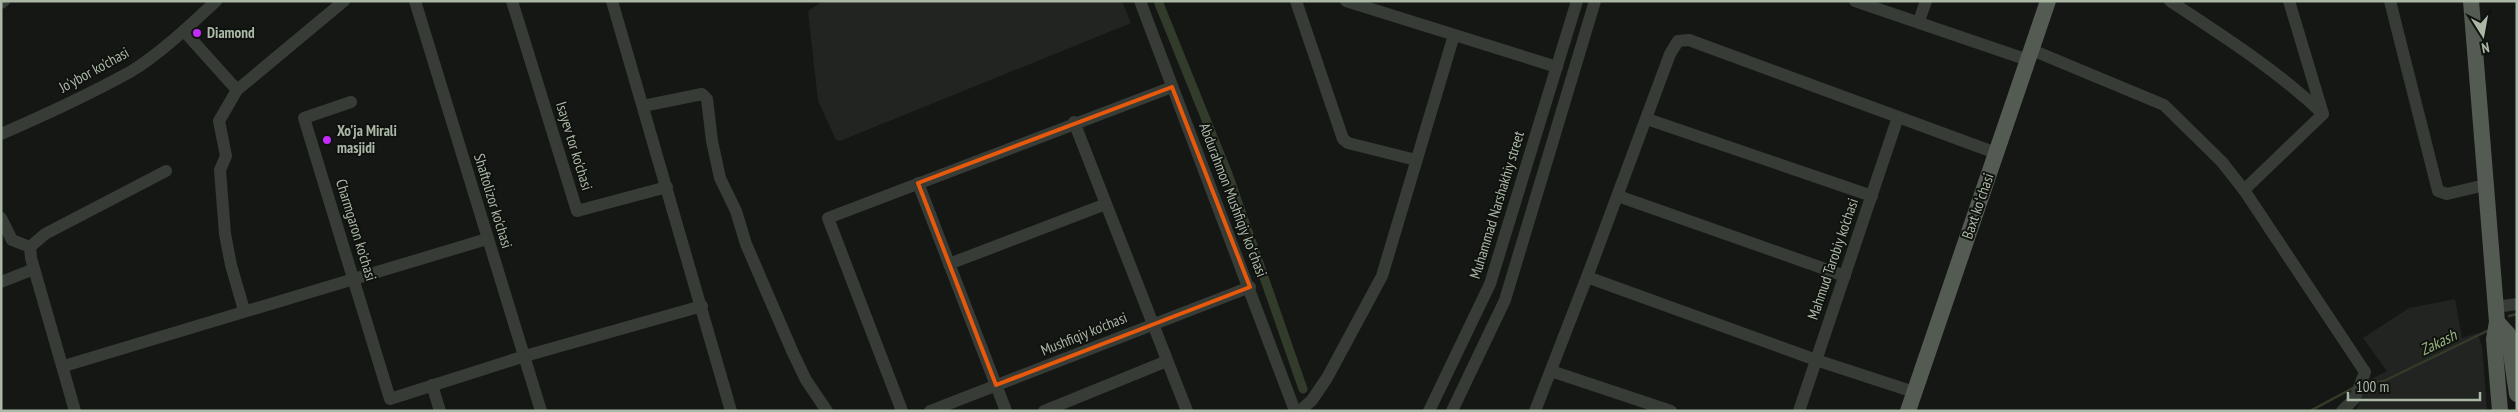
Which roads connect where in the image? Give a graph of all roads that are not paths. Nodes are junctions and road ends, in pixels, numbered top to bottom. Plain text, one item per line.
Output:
1 (216, 1) edge
2 (344, 1) edge
3 (415, 1) edge
4 (512, 1) edge
5 (612, 1) edge
6 (1140, 1) edge
7 (1296, 1) edge
8 (1346, 1) edge
9 (1577, 1) edge
10 (1595, 1) edge
11 (1856, 1) edge
12 (1926, 1) edge
13 (2048, 1) edge
14 (2170, 1) edge
15 (2289, 1) edge
16 (2390, 1) edge
17 (2471, 1) edge
18 (1919, 22) junction
19 (184, 31) junction
20 (1454, 34) junction
21 (2030, 55) junction
22 (1556, 66) junction
23 (1172, 87) junction
24 (237, 90) junction
25 (351, 102) dead end
26 (643, 106) junction
27 (2323, 114) junction
28 (1898, 117) junction
29 (1646, 119) junction
30 (1074, 122) junction
31 (1, 134) edge
32 (1996, 153) junction
33 (1416, 160) junction
34 (166, 171) dead end
35 (918, 183) junction
36 (2485, 185) junction
37 (667, 188) junction
38 (2244, 190) junction
39 (1618, 196) junction
40 (1872, 196) junction
41 (1106, 204) junction
42 (1, 218) edge
43 (488, 239) junction
44 (30, 247) junction
45 (949, 264) junction
46 (34, 269) junction
47 (1844, 276) junction
48 (1587, 277) junction
49 (354, 280) junction
50 (1, 282) edge
51 (1250, 287) junction
52 (2517, 304) edge
53 (702, 306) junction
54 (244, 310) junction
55 (2496, 315) junction
56 (1153, 324) junction
57 (525, 356) junction
58 (1816, 360) junction
59 (1167, 361) junction
60 (64, 366) junction
61 (1551, 371) junction
62 (432, 385) junction
63 (996, 385) junction
64 (1914, 392) junction
65 (2517, 394) edge
66 (1314, 406) edge
67 (75, 411) edge
68 (440, 411) edge
69 (541, 411) edge
70 (731, 411) edge
71 (827, 411) edge
72 (902, 411) edge
73 (930, 411) edge
74 (1006, 411) edge
75 (1044, 411) edge
76 (1186, 411) edge
77 (1295, 411) edge
78 (1300, 411) edge
79 (1429, 411) edge
80 (1452, 411) edge
81 (1535, 411) edge
82 (1671, 411) edge
83 (1799, 411) edge
84 (1908, 411) edge
85 (2342, 411) edge
86 (2500, 411) edge

1 - 19 street, Jo'ybor ko'chasi
2 - 24 street
3 - 43 street, Shaftolizor ko'chasi
4 - 37 street, Isayev tor ko'chasi
5 - 26 street
6 - 23 street, Abdurahmon Mushfiqiy koʻchasi
7 - 33 street
8 - 20 street
9 - 22 street, Muhammad Narshakhiy street
10 - 80 street
11 - 18 street
12 - 18 street
13 - 21 main road, Baxt koʻchasi
14 - 27 street
15 - 27 street
16 - 36 street
17 - 36 main road
18 - 21 street
19 - 24 street
19 - 31 street, Jo'ybor ko'chasi
20 - 22 street
20 - 33 street
21 - 32 main road, Baxt koʻchasi
21 - 38 street
22 - 79 street, Muhammad Narshakhiy street
23 - 30 street
23 - 51 street, Abdurahmon Mushfiqiy koʻchasi
24 - 54 street
25 - 49 street, Charmgaron ko'chasi
26 - 37 street
26 - 71 street
27 - 38 street
28 - 29 street
28 - 32 street
28 - 40 street, Mahmud Tarobiy ko'chasi
29 - 39 street
29 - 40 street
30 - 35 street
30 - 41 street
32 - 64 main road, Baxt koʻchasi
33 - 66 street
34 - 44 street
35 - 45 street
35 - 72 street
36 - 55 main road
37 - 53 street
38 - 85 street
39 - 47 street
39 - 48 street
40 - 47 street, Mahmud Tarobiy ko'chasi
41 - 45 street
41 - 56 street
42 - 44 street
43 - 49 street
43 - 57 street, Shaftolizor ko'chasi
44 - 46 street
45 - 63 street
46 - 50 street
46 - 60 street
47 - 58 street, Mahmud Tarobiy ko'chasi
48 - 58 street
48 - 61 street
49 - 54 street
49 - 62 street, Charmgaron ko'chasi
51 - 56 street, Mushfiqiy ko'chasi
51 - 77 street, Abdurahmon Mushfiqiy koʻchasi
52 - 55 street
53 - 57 street
53 - 70 street
54 - 60 street
55 - 65 main road
55 - 86 main road
56 - 59 street
56 - 63 street, Mushfiqiy ko'chasi
57 - 62 street
57 - 69 street, Shaftolizor ko'chasi
58 - 64 street
58 - 83 street, Mahmud Tarobiy ko'chasi
59 - 75 street
59 - 76 street
60 - 67 street
61 - 81 street
61 - 82 street
62 - 68 street
63 - 73 street, Mushfiqiy ko'chasi
63 - 74 street
64 - 84 main road, Baxt koʻchasi
66 - 78 street

